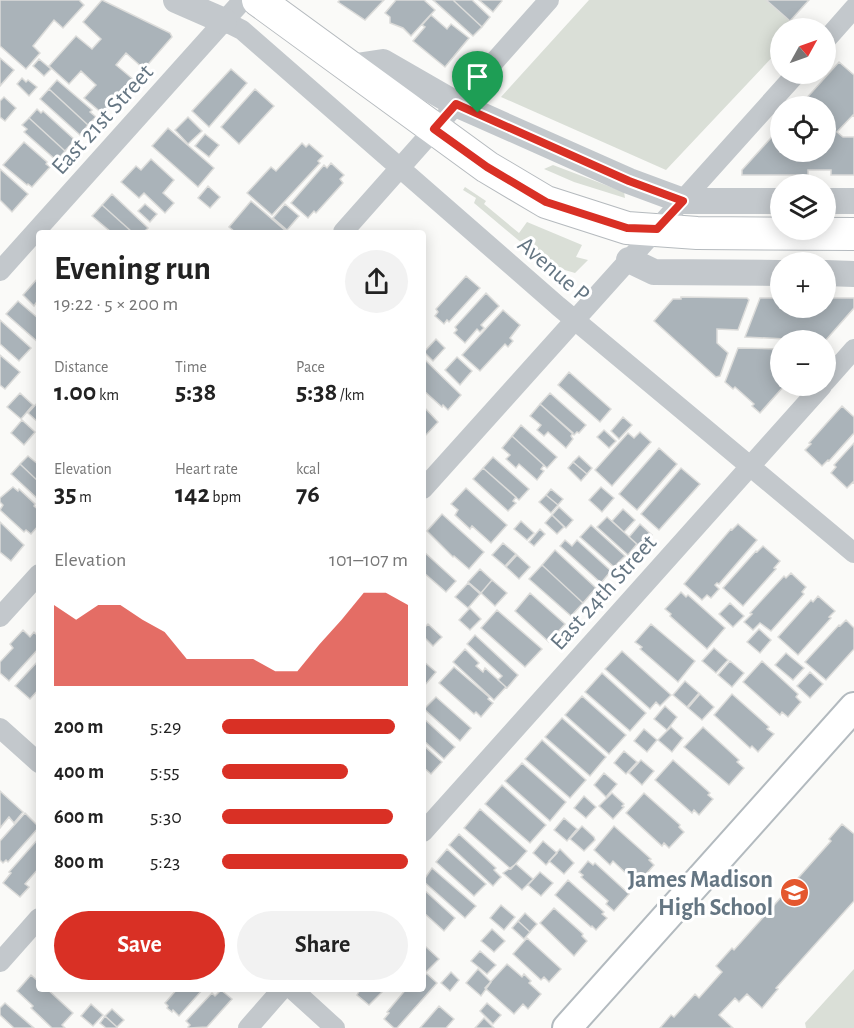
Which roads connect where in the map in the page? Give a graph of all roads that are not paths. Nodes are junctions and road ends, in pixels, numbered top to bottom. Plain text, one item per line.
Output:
1 (176, 0) edge
2 (243, 0) edge
3 (258, 0) edge
4 (549, 0) edge
5 (854, 8) edge
6 (224, 21) junction
7 (836, 28) edge
8 (350, 67) junction
9 (787, 84) edge
10 (456, 104) junction
11 (434, 129) junction
12 (400, 169) junction
13 (683, 201) junction
14 (770, 201) edge
15 (836, 201) edge
16 (854, 201) edge
17 (657, 229) junction
18 (37, 230) edge
19 (345, 230) edge
20 (36, 232) edge
21 (854, 234) edge
22 (629, 260) junction
23 (0, 272) edge
24 (770, 273) edge
25 (836, 273) edge
26 (854, 274) edge
27 (574, 320) junction
28 (854, 349) edge
29 (836, 369) edge
30 (813, 396) edge
31 (750, 466) junction
32 (426, 486) edge
33 (854, 553) edge
34 (36, 577) edge
35 (0, 617) edge
36 (854, 707) edge
37 (0, 728) edge
38 (36, 760) edge
39 (426, 829) edge
40 (36, 921) edge
41 (0, 962) edge
42 (280, 992) edge
43 (295, 992) edge
44 (248, 1028) edge
45 (335, 1028) edge
46 (567, 1028) edge

1 - 6 street
2 - 6 street, East 21st Street
3 - 8 main road
4 - 10 street
5 - 7 street
6 - 12 street, Avenue P
6 - 18 street, East 21st Street
8 - 10 street
8 - 11 main road
9 - 13 street
10 - 11 street
10 - 13 street
11 - 12 street
11 - 17 main road
12 - 19 street
12 - 27 street, Avenue P
13 - 14 street
13 - 17 street
15 - 16 street
17 - 21 main road
17 - 22 street
20 - 23 street, East 21st Street
22 - 24 street
22 - 27 street
25 - 26 street
27 - 31 street, Avenue P
27 - 32 street
28 - 29 street
30 - 31 street, East 24th Street
31 - 33 street, Avenue P
31 - 39 street, East 24th Street
34 - 35 street
36 - 46 main road
37 - 38 street
40 - 41 street
42 - 44 street
43 - 45 street

